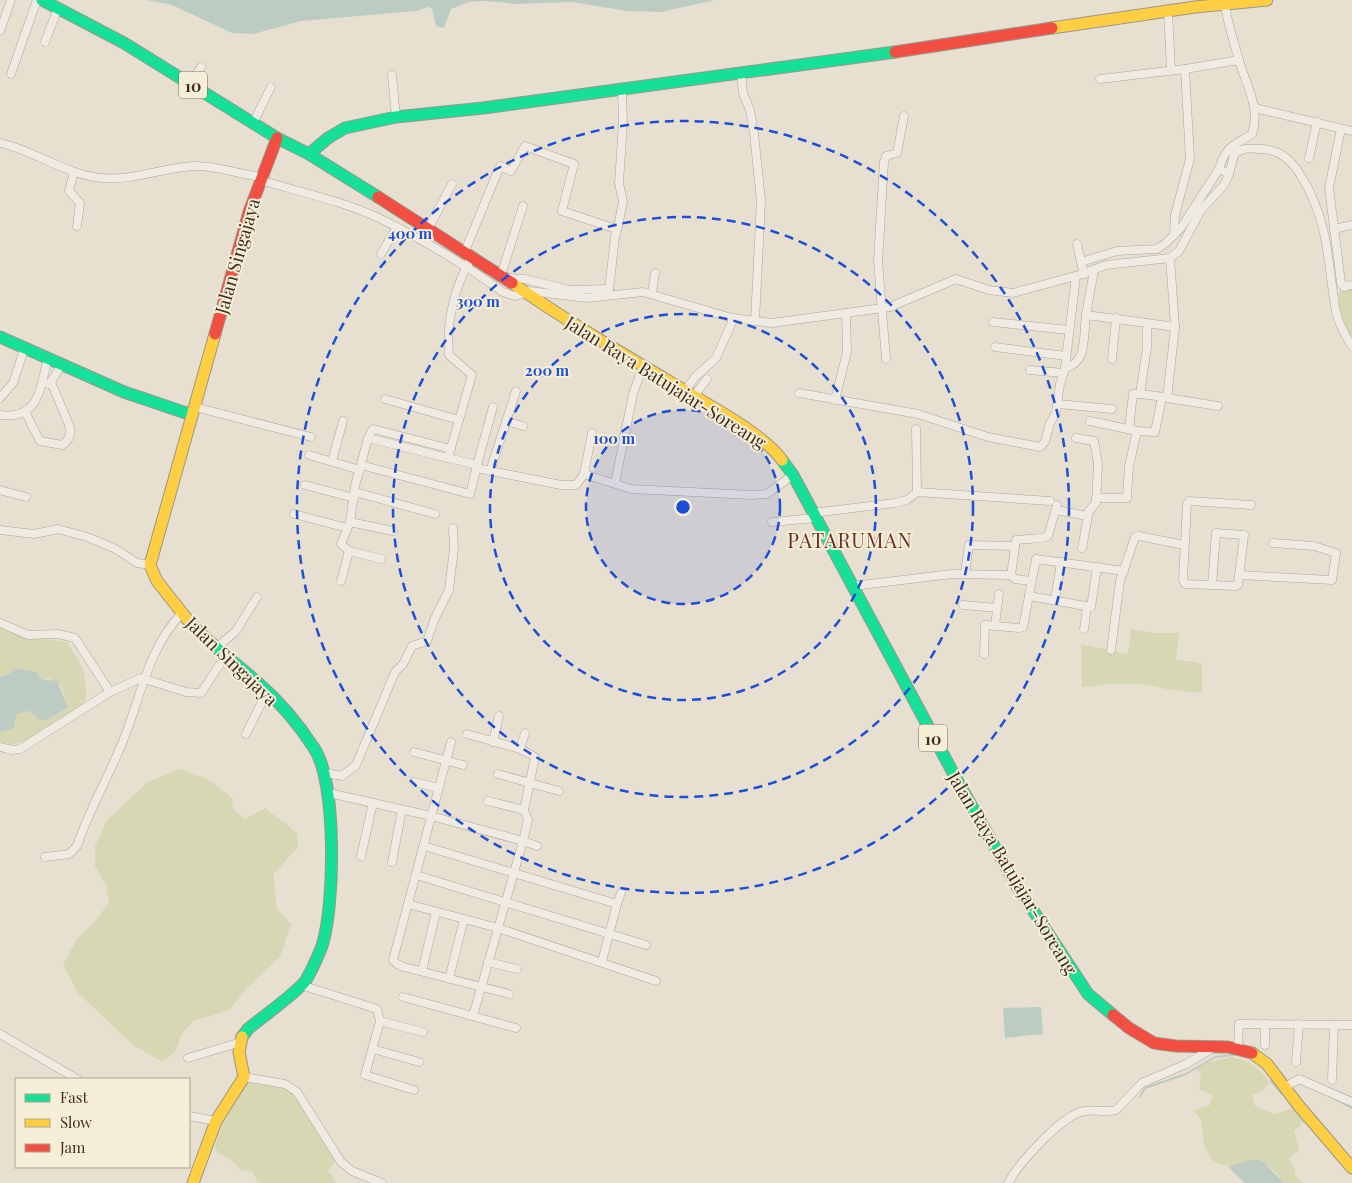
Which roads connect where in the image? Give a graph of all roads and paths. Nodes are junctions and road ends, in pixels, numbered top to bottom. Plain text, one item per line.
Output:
1 (11, 0) edge
2 (37, 0) edge
3 (42, 0) edge
4 (1266, 0) edge
5 (1224, 2) edge
6 (58, 8) junction
7 (1168, 11) junction
8 (0, 31) edge
9 (45, 42) dead end
10 (1239, 60) junction
11 (201, 67) dead end
12 (1185, 69) junction
13 (1171, 70) junction
14 (11, 74) dead end
15 (741, 74) junction
16 (392, 75) dead end
17 (1100, 79) dead end
18 (191, 83) junction
19 (271, 86) dead end
20 (622, 89) junction
21 (1255, 108) junction
22 (904, 116) dead end
23 (396, 117) junction
24 (1317, 122) junction
25 (253, 123) junction
26 (1341, 129) junction
27 (1352, 130) edge
28 (277, 138) junction
29 (0, 143) edge
30 (309, 154) junction
31 (1309, 158) dead end
32 (1219, 169) junction
33 (1229, 174) junction
34 (73, 175) junction
35 (260, 179) junction
36 (452, 184) dead end
37 (523, 206) dead end
38 (1352, 225) edge
39 (76, 226) dead end
40 (396, 227) junction
41 (428, 228) junction
42 (617, 230) junction
43 (1334, 230) junction
44 (1174, 235) junction
45 (1077, 244) dead end
46 (1117, 250) junction
47 (381, 254) dead end
48 (1170, 258) junction
49 (468, 259) junction
50 (1081, 262) junction
51 (1119, 264) junction
52 (1094, 270) junction
53 (655, 273) dead end
54 (1080, 275) junction
55 (504, 278) junction
56 (1352, 285) edge
57 (521, 290) junction
58 (609, 292) junction
59 (652, 293) junction
60 (882, 308) junction
61 (846, 313) junction
62 (1086, 315) junction
63 (734, 318) junction
64 (1116, 318) junction
65 (755, 321) junction
66 (993, 322) dead end
67 (1148, 323) junction
68 (1175, 327) junction
69 (1069, 330) junction
70 (0, 338) edge
71 (1352, 346) edge
72 (25, 347) junction
73 (995, 347) dead end
74 (1066, 356) junction
75 (48, 358) junction
76 (886, 359) dead end
77 (1112, 359) dead end
78 (62, 364) junction
79 (643, 366) junction
80 (1030, 370) dead end
81 (1064, 371) junction
82 (707, 379) dead end
83 (42, 382) junction
84 (51, 382) junction
85 (516, 391) dead end
86 (689, 393) junction
87 (799, 393) dead end
88 (1140, 394) junction
89 (1165, 397) junction
90 (0, 398) edge
91 (385, 400) dead end
92 (835, 400) junction
93 (1058, 404) junction
94 (1218, 406) dead end
95 (493, 407) dead end
96 (1112, 409) dead end
97 (194, 411) junction
98 (25, 412) junction
99 (0, 415) edge
100 (459, 420) junction
101 (343, 421) dead end
102 (506, 421) junction
103 (1090, 421) dead end
104 (523, 426) dead end
105 (916, 429) dead end
106 (1133, 430) junction
107 (592, 433) dead end
108 (311, 436) dead end
109 (368, 438) junction
110 (1076, 438) dead end
111 (451, 449) junction
112 (309, 455) dead end
113 (448, 458) junction
114 (332, 461) junction
115 (476, 466) junction
116 (360, 467) junction
117 (490, 471) junction
118 (584, 474) junction
119 (793, 475) junction
120 (615, 483) junction
121 (305, 485) dead end
122 (0, 490) edge
123 (917, 492) junction
124 (354, 495) junction
125 (26, 497) dead end
126 (1096, 498) junction
127 (1055, 505) junction
128 (1251, 505) dead end
129 (294, 514) dead end
130 (435, 514) dead end
131 (813, 516) junction
132 (1088, 516) junction
133 (772, 522) dead end
134 (348, 525) junction
135 (453, 528) dead end
136 (0, 530) edge
137 (393, 531) dead end
138 (1273, 543) dead end
139 (1015, 546) junction
140 (1184, 546) junction
141 (1082, 548) dead end
142 (349, 551) junction
143 (381, 559) dead end
144 (1061, 562) junction
145 (150, 566) junction
146 (1097, 567) junction
147 (1124, 571) junction
148 (965, 573) junction
149 (1012, 575) junction
150 (1240, 576) junction
151 (342, 581) dead end
152 (1031, 581) junction
153 (1212, 585) junction
154 (853, 586) junction
155 (998, 594) dead end
156 (1028, 596) junction
157 (257, 597) dead end
158 (1055, 600) junction
159 (963, 605) dead end
160 (1087, 607) junction
161 (997, 608) junction
162 (182, 612) junction
163 (0, 623) edge
164 (995, 625) junction
165 (1084, 629) dead end
166 (216, 648) junction
167 (1111, 650) dead end
168 (984, 654) dead end
169 (226, 655) junction
170 (143, 678) junction
171 (110, 692) junction
172 (268, 692) junction
173 (499, 716) dead end
174 (525, 732) dead end
175 (246, 734) dead end
176 (467, 734) dead end
177 (451, 742) dead end
178 (493, 742) junction
179 (0, 747) edge
180 (520, 748) junction
181 (414, 752) dead end
182 (445, 762) junction
183 (463, 765) dead end
184 (325, 773) junction
185 (498, 774) dead end
186 (414, 782) dead end
187 (530, 783) junction
188 (438, 788) junction
189 (559, 792) dead end
190 (329, 793) junction
191 (488, 801) dead end
192 (373, 804) junction
193 (402, 810) junction
194 (524, 810) junction
195 (431, 816) junction
196 (523, 841) junction
197 (424, 846) junction
198 (537, 846) dead end
199 (361, 856) dead end
200 (45, 857) dead end
201 (392, 862) dead end
202 (515, 874) junction
203 (416, 875) junction
204 (621, 892) dead end
205 (506, 901) junction
206 (408, 904) junction
207 (617, 904) junction
208 (436, 912) junction
209 (464, 919) junction
210 (498, 928) junction
211 (610, 934) junction
212 (646, 945) dead end
213 (602, 961) junction
214 (488, 962) junction
215 (517, 970) dead end
216 (422, 971) junction
217 (449, 980) junction
218 (656, 981) dead end
219 (300, 985) junction
220 (481, 988) junction
221 (509, 994) dead end
222 (403, 997) dead end
223 (473, 1016) junction
224 (380, 1021) junction
225 (1265, 1024) junction
226 (1299, 1024) junction
227 (1334, 1025) junction
228 (1352, 1025) edge
229 (516, 1028) dead end
230 (423, 1032) dead end
231 (0, 1034) edge
232 (238, 1043) junction
233 (1265, 1045) dead end
234 (1215, 1047) junction
235 (1238, 1048) junction
236 (374, 1049) junction
237 (188, 1058) dead end
238 (419, 1062) dead end
239 (1296, 1062) dead end
240 (244, 1077) junction
241 (75, 1078) edge
242 (1332, 1080) dead end
243 (1285, 1087) junction
244 (414, 1090) dead end
245 (1352, 1102) edge
246 (190, 1116) edge
247 (216, 1121) junction
248 (1352, 1168) edge
249 (193, 1183) edge
250 (382, 1183) edge
251 (1008, 1183) edge

1 - 8 street
2 - 14 street
3 - 6 main road, Jalan Raya Batujajar-Soreang / 10
4 - 5 main road
5 - 7 main road
5 - 10 street
6 - 9 street
6 - 18 main road, Jalan Raya Batujajar-Soreang / 10
7 - 13 street
7 - 15 main road
10 - 12 street
10 - 21 street
11 - 18 street
12 - 13 street
12 - 44 street
13 - 17 street
15 - 20 main road
15 - 65 street
16 - 23 street
18 - 25 main road, Jalan Raya Batujajar-Soreang / 10
19 - 25 street
20 - 23 main road
20 - 42 street
21 - 24 street
21 - 32 street
22 - 60 street
23 - 30 main road
24 - 26 street
24 - 31 street
25 - 28 main road, Jalan Raya Batujajar-Soreang / 10
26 - 27 street
26 - 43 street
28 - 30 main road, Jalan Raya Batujajar-Soreang / 10
28 - 35 main road, Jalan Singajaya
29 - 34 street
30 - 41 main road, Jalan Raya Batujajar-Soreang / 10
32 - 33 street
32 - 44 street
33 - 48 street
33 - 71 street
34 - 35 street
34 - 39 street
35 - 40 street
35 - 97 main road, Jalan Singajaya
36 - 41 street
37 - 55 street
38 - 43 street
40 - 47 street
40 - 49 street
41 - 49 main road, Jalan Raya Batujajar-Soreang / 10
42 - 49 street
42 - 58 street
43 - 56 street
44 - 46 street
45 - 50 street
46 - 50 street
46 - 51 street
48 - 51 street
48 - 68 street
49 - 55 main road, Jalan Raya Batujajar-Soreang / 10
49 - 57 street
49 - 100 street
50 - 54 street
51 - 52 street
52 - 54 street
52 - 62 street
53 - 59 street
54 - 60 street
54 - 69 street
55 - 57 main road, Jalan Raya Batujajar-Soreang / 10
55 - 58 street
57 - 58 street
57 - 79 main road, Jalan Raya Batujajar-Soreang / 10
58 - 59 street
59 - 63 street
60 - 61 street
60 - 76 street
61 - 65 street
61 - 92 street
62 - 64 street
62 - 81 street
63 - 65 street
63 - 86 street
64 - 67 street
64 - 77 street
66 - 69 street
67 - 68 street
67 - 88 street
68 - 89 street
69 - 74 street
70 - 72 main road
72 - 75 main road
72 - 90 street
73 - 74 street
74 - 81 street
75 - 78 main road
75 - 83 street
78 - 84 street
78 - 97 main road
79 - 86 main road, Jalan Raya Batujajar-Soreang / 10
79 - 120 street
80 - 81 street
81 - 93 street
82 - 86 street
83 - 84 street
83 - 98 street
84 - 98 street
85 - 102 street
86 - 119 main road, Jalan Raya Batujajar-Soreang / 10
87 - 92 street
88 - 89 street
88 - 106 street
89 - 94 street
89 - 106 street
91 - 100 street
92 - 93 street
93 - 96 street
95 - 115 street
97 - 108 street
97 - 145 main road, Jalan Singajaya
98 - 99 street
100 - 111 street
101 - 114 street
102 - 104 street
102 - 117 street
103 - 106 street
105 - 123 street
106 - 126 street
107 - 118 street
109 - 111 street
109 - 113 street
109 - 116 street
110 - 126 street
111 - 113 street
112 - 114 street
113 - 115 street
114 - 116 street
115 - 116 street
115 - 117 street
116 - 124 street
117 - 118 street
118 - 120 street
119 - 120 street
119 - 131 main road, Jalan Raya Batujajar-Soreang / 10
121 - 124 street
122 - 125 street
123 - 127 street
123 - 131 street
124 - 130 street
124 - 134 street
126 - 132 street
127 - 132 street
127 - 139 street
128 - 140 street
129 - 134 street
131 - 133 street
131 - 154 main road, Jalan Raya Batujajar-Soreang / 10
132 - 141 street
134 - 137 street
134 - 142 street
135 - 184 street
136 - 145 street
138 - 150 street
139 - 148 street
139 - 149 street
140 - 147 street
140 - 153 street
142 - 143 street
142 - 151 street
144 - 146 street
144 - 152 street
144 - 158 street
145 - 162 main road, Jalan Singajaya
146 - 147 street
146 - 160 street
147 - 167 street
148 - 149 street
148 - 154 street
149 - 152 street
150 - 153 street
150 - 153 street
152 - 156 street
154 - 234 main road, Jalan Raya Batujajar-Soreang / 10
155 - 161 street
156 - 158 street
156 - 164 street
157 - 166 street
158 - 160 street
159 - 161 street
160 - 165 street
161 - 164 street
162 - 166 main road, Jalan Singajaya
162 - 170 street
163 - 171 street
164 - 168 street
166 - 169 main road, Jalan Singajaya
169 - 170 street
169 - 172 main road, Jalan Singajaya
170 - 171 street
170 - 200 street
171 - 179 street
172 - 175 street
172 - 184 main road, Jalan Singajaya
173 - 178 street
174 - 180 street
176 - 178 street
177 - 182 street
178 - 180 street
180 - 187 street
181 - 182 street
182 - 183 street
182 - 188 street
184 - 190 main road, Jalan Singajaya
185 - 187 street
186 - 188 street
187 - 189 street
187 - 194 street
188 - 195 street
190 - 192 street
190 - 219 main road, Jalan Singajaya
191 - 194 street
192 - 193 street
192 - 199 street
193 - 195 street
193 - 201 street
194 - 196 street
195 - 196 street
195 - 197 street
196 - 198 street
196 - 202 street
197 - 202 street
197 - 203 street
202 - 205 street
202 - 207 street
203 - 205 street
203 - 206 street
204 - 207 street
205 - 210 street
205 - 211 street
206 - 208 street
206 - 216 street
207 - 211 street
208 - 209 street
208 - 216 street
209 - 210 street
209 - 217 street
210 - 213 street
210 - 214 street
211 - 212 street
211 - 213 street
213 - 218 street
214 - 215 street
214 - 220 street
216 - 217 street
217 - 220 street
219 - 224 street
219 - 232 main road, Jalan Singajaya
220 - 221 street
220 - 223 street
222 - 223 street
223 - 229 street
224 - 230 street
224 - 236 street
225 - 226 street
225 - 233 street
225 - 235 street
226 - 227 street
226 - 239 street
227 - 228 street
227 - 242 street
231 - 241 street
232 - 237 street
232 - 240 main road
234 - 235 main road, Jalan Raya Batujajar-Soreang / 10
234 - 251 street
235 - 243 main road, Jalan Raya Batujajar-Soreang / 10
236 - 238 street
236 - 244 street
240 - 247 main road
240 - 250 street
243 - 245 street
243 - 248 main road, Jalan Raya Batujajar-Soreang / 10
246 - 247 street
247 - 249 main road

